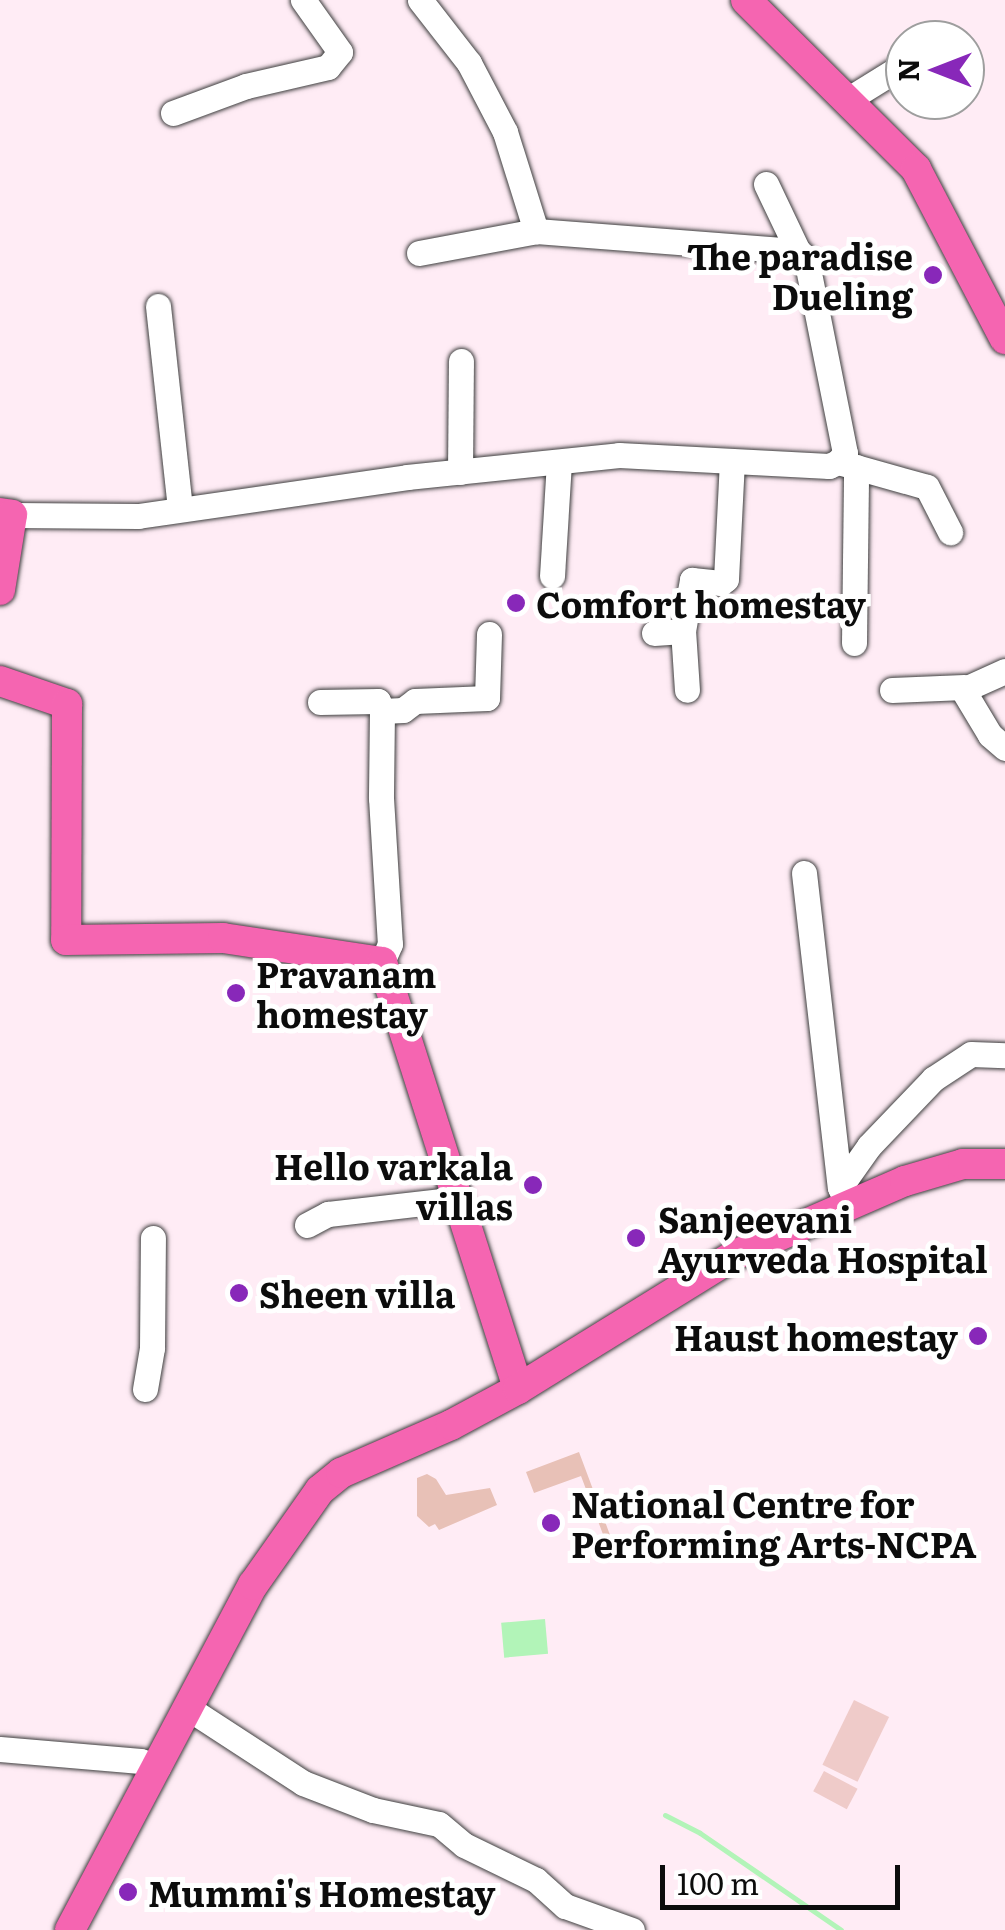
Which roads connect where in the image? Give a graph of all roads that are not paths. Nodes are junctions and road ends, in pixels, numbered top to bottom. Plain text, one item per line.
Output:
1 (303, 0) edge
2 (420, 0) edge
3 (746, 0) edge
4 (885, 76) edge
5 (847, 100) junction
6 (173, 113) dead end
7 (766, 184) dead end
8 (536, 231) junction
9 (798, 251) junction
10 (419, 253) dead end
11 (158, 306) dead end
12 (1005, 339) edge
13 (461, 361) dead end
14 (559, 462) junction
15 (732, 462) junction
16 (847, 465) junction
17 (460, 472) junction
18 (180, 510) junction
19 (6, 514) edge
20 (950, 532) dead end
21 (552, 576) dead end
22 (0, 590) edge
23 (683, 630) junction
24 (654, 632) dead end
25 (489, 634) dead end
26 (854, 644) dead end
27 (1005, 670) edge
28 (0, 681) edge
29 (964, 687) junction
30 (687, 690) dead end
31 (892, 690) dead end
32 (320, 702) dead end
33 (382, 711) junction
34 (1005, 748) edge
35 (804, 872) dead end
36 (382, 962) junction
37 (1005, 1055) edge
38 (1005, 1164) edge
39 (844, 1196) junction
40 (458, 1199) junction
41 (306, 1225) dead end
42 (152, 1238) dead end
43 (518, 1389) junction
44 (144, 1390) dead end
45 (188, 1708) junction
46 (0, 1749) edge
47 (158, 1768) junction
48 (70, 1930) edge
49 (632, 1930) edge

1 - 6 street
2 - 8 street
3 - 5 main road
4 - 5 street
5 - 12 main road
7 - 9 street
8 - 9 street
8 - 10 street
9 - 16 street
11 - 18 street
13 - 17 street
14 - 15 street
14 - 17 street
14 - 21 street
15 - 16 street
15 - 23 street
16 - 20 street
16 - 26 street
17 - 18 street
18 - 19 street
19 - 22 main road
23 - 24 street
23 - 30 street
25 - 33 street
27 - 29 street
28 - 36 main road
29 - 31 street
29 - 34 street
32 - 33 street
33 - 36 street
35 - 39 street
36 - 40 main road
37 - 39 street
38 - 39 main road
39 - 43 main road
40 - 41 street
40 - 43 main road
42 - 44 street
43 - 45 main road
45 - 47 main road
45 - 49 street
46 - 47 street
47 - 48 main road

